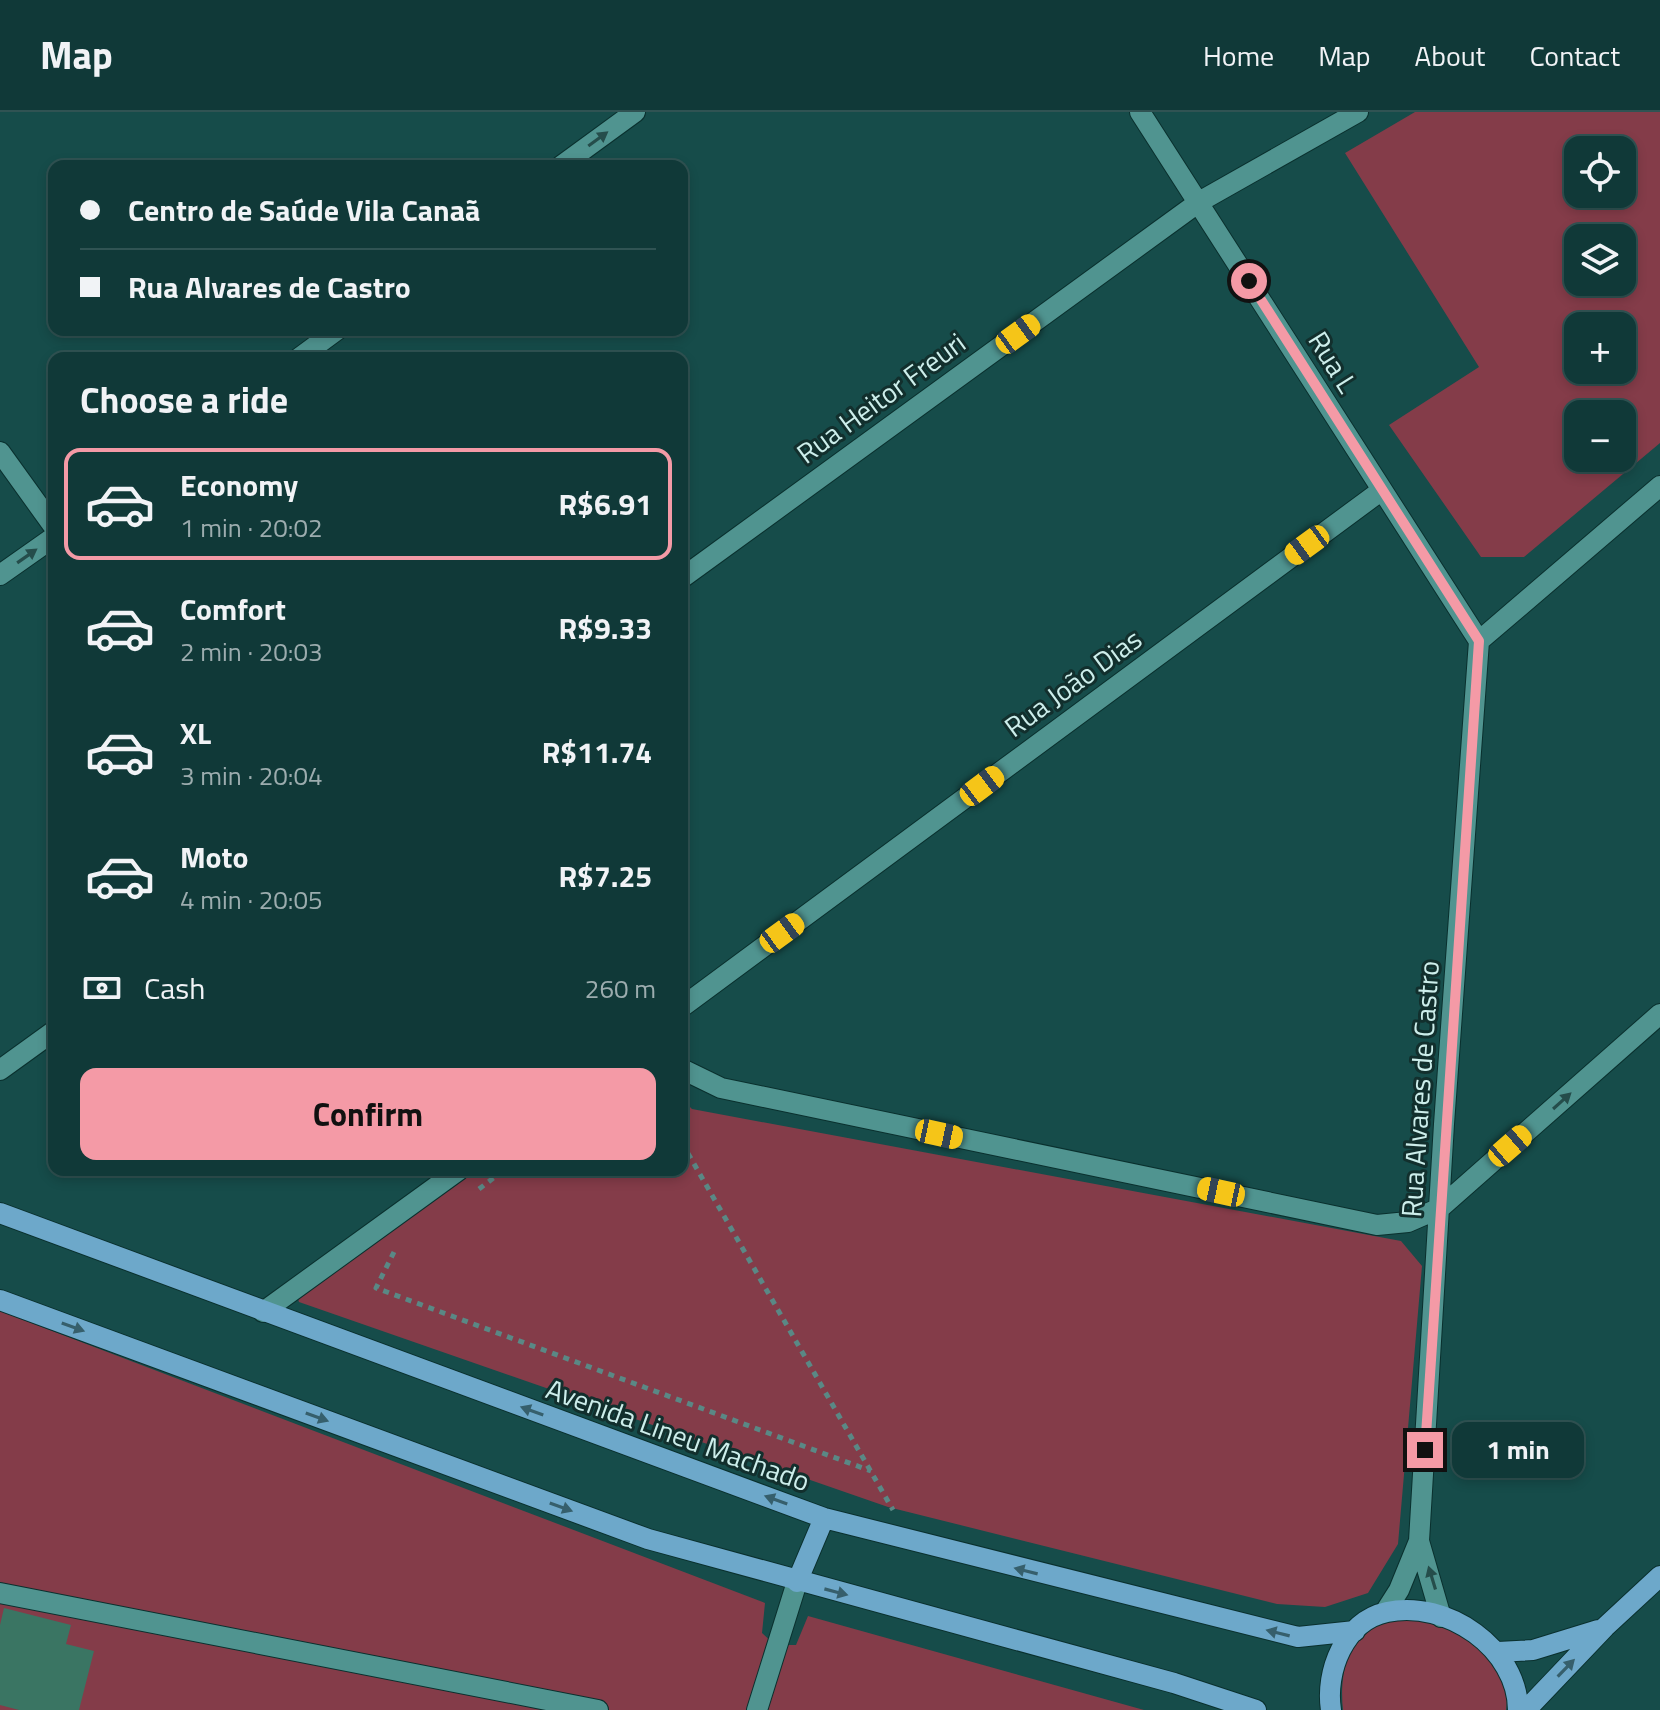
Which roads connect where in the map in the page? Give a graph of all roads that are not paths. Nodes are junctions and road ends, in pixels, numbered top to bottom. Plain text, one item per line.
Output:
1 (635, 112) edge
2 (1140, 112) edge
3 (1358, 112) edge
4 (569, 160) edge
5 (1199, 202) junction
6 (329, 336) edge
7 (307, 352) edge
8 (0, 452) edge
9 (1660, 486) edge
10 (1382, 490) junction
11 (48, 519) edge
12 (48, 541) edge
13 (688, 574) edge
14 (0, 575) edge
15 (1479, 641) junction
16 (688, 1003) edge
17 (1660, 1014) edge
18 (48, 1035) edge
19 (0, 1070) edge
20 (688, 1072) edge
21 (451, 1176) edge
22 (1440, 1208) junction
23 (0, 1213) edge
24 (0, 1300) edge
25 (263, 1312) junction
26 (824, 1518) junction
27 (1419, 1541) junction
28 (1660, 1576) edge
29 (797, 1582) junction
30 (0, 1593) edge
31 (1385, 1612) junction
32 (1441, 1617) junction
33 (1605, 1627) junction
34 (1355, 1631) junction
35 (1498, 1652) junction
36 (598, 1710) edge
37 (757, 1710) edge
38 (1256, 1710) edge
39 (1331, 1710) edge
40 (1518, 1710) edge
41 (1526, 1710) edge

4 -> 1 street
2 - 5 street, Rua L
3 - 5 street, Rua Heitor Freuri
5 - 10 street, Rua L
5 - 13 street, Rua Heitor Freuri
6 - 7 street
8 - 11 street
9 - 15 street
10 - 15 street, Rua L
10 - 16 street, Rua João Dias
14 -> 12 street
15 - 22 street, Rua Alvares de Castro
22 -> 17 street
18 - 19 street
20 - 22 street
21 - 25 street
22 - 27 street, Rua Alvares de Castro
23 - 25 main road, Avenida Lineu Machado
24 -> 29 main road
26 -> 25 main road, Avenida Lineu Machado
26 - 29 main road
34 -> 26 main road, Avenida Lineu Machado
27 - 31 street, Rua Alvares de Castro
32 -> 27 street, Rua Alvares de Castro
28 - 33 main road
29 - 37 street
29 -> 38 main road
30 - 36 street
31 - 32 main road
31 - 34 main road
32 - 35 main road
33 - 35 main road
41 -> 33 main road
34 - 39 main road
35 - 40 main road

